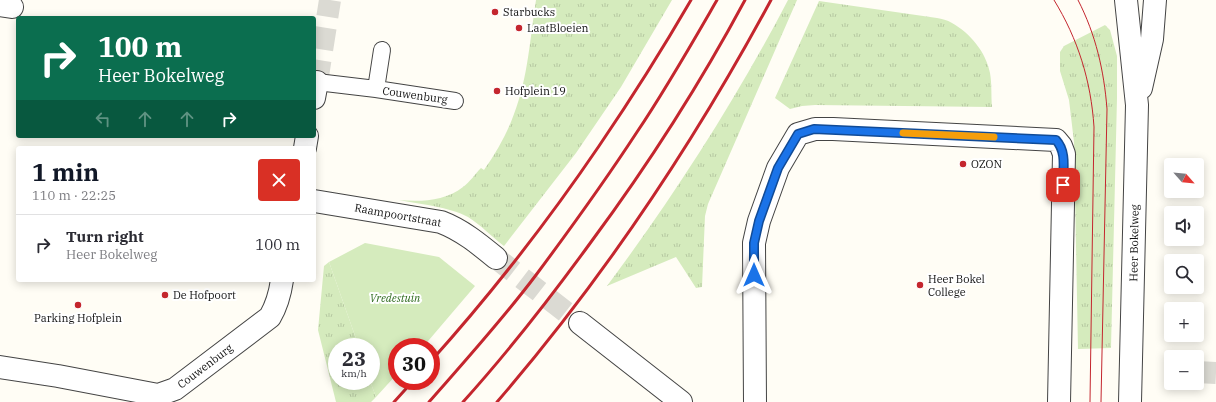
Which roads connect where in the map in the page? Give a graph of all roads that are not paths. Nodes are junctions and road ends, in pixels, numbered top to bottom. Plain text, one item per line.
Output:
1 (1126, 0) edge
2 (1155, 0) edge
3 (382, 50) dead end
4 (376, 89) junction
5 (316, 90) edge
6 (455, 101) dead end
7 (1137, 105) junction
8 (316, 201) edge
9 (496, 258) tunnel mouth
10 (282, 282) edge
11 (580, 323) tunnel mouth
12 (0, 367) edge
13 (1130, 391) edge
14 (681, 402) edge
15 (754, 402) edge
16 (1059, 402) edge
17 (1134, 402) edge

1 - 7 street, Heer Bokelweg
2 - 7 street, Heer Bokelweg
3 - 4 lane, Couwenburg
4 - 5 lane, Couwenburg
4 - 6 lane, Couwenburg
7 - 13 street, Heer Bokelweg
8 - 9 street, Raampoortstraat
10 - 12 street, Couwenburg
11 - 14 street
13 - 17 street, Heer Bokelweg
15 - 16 street

